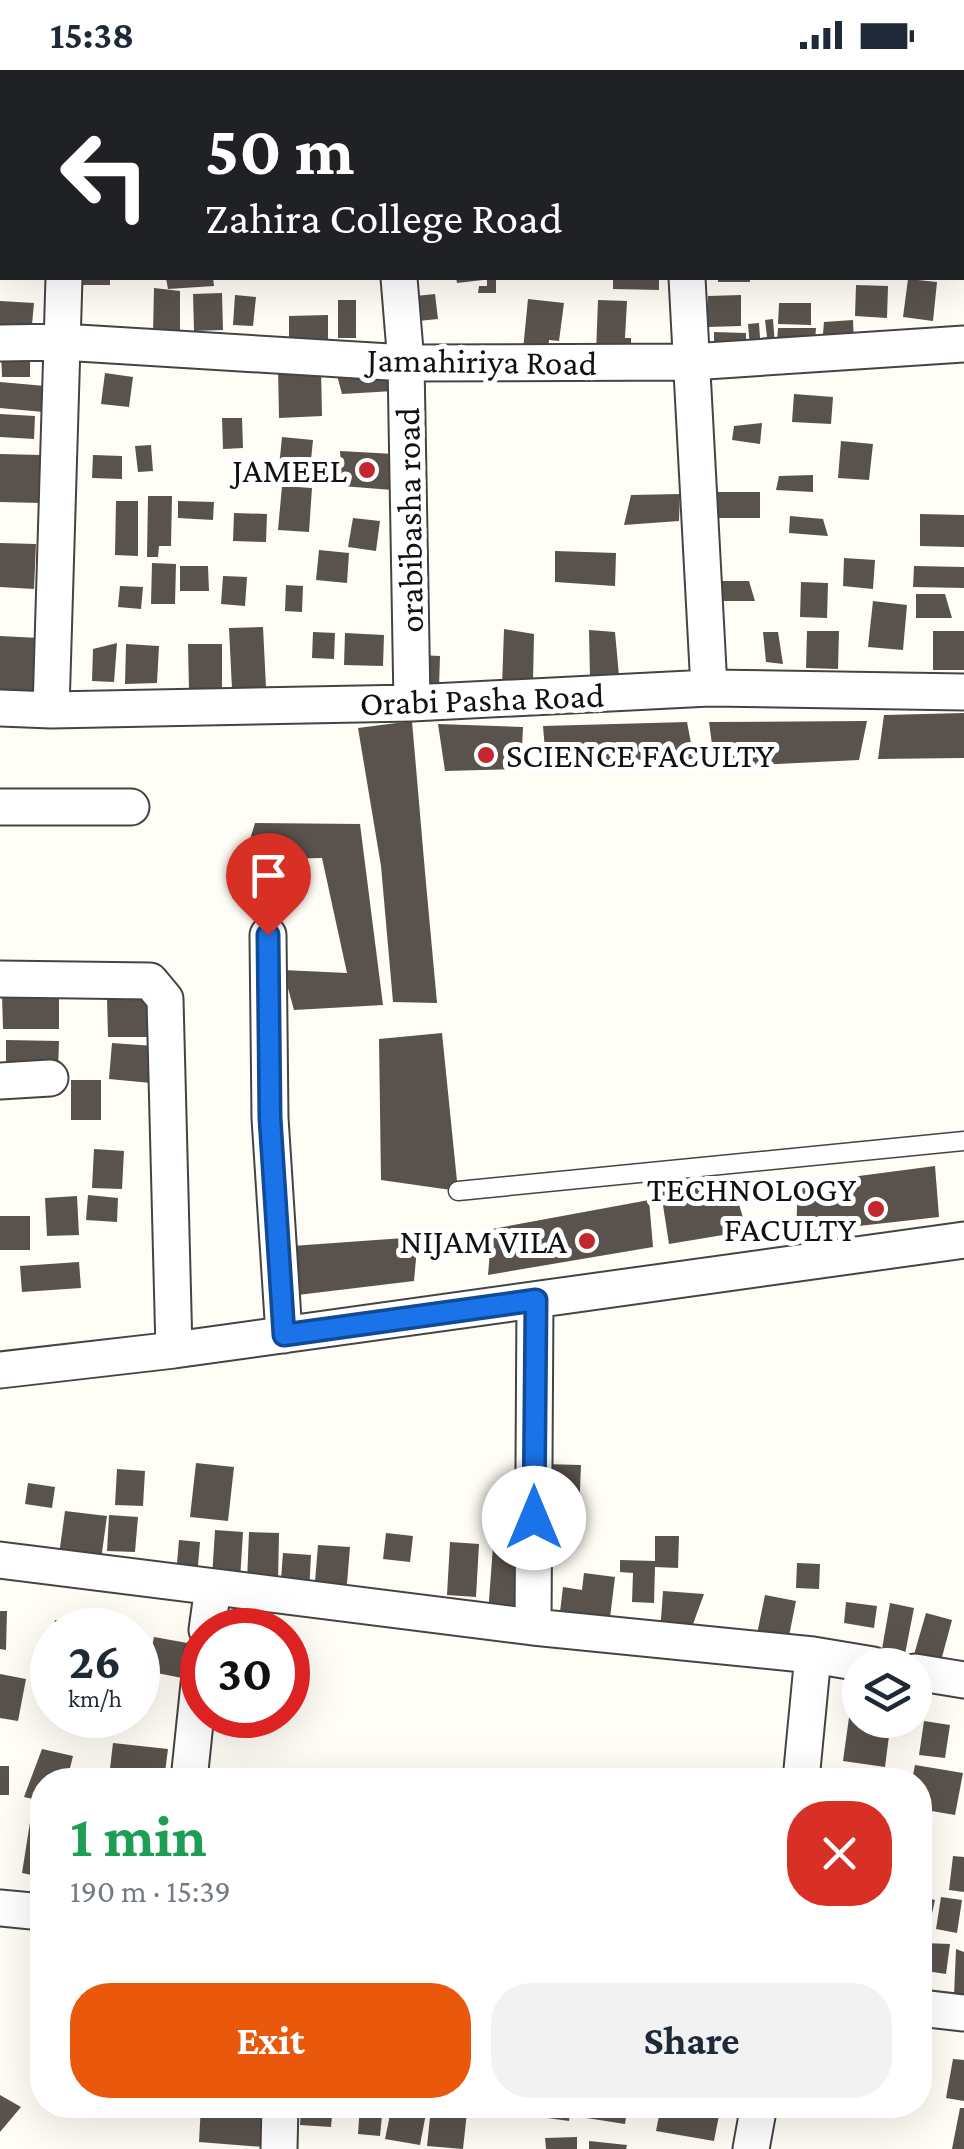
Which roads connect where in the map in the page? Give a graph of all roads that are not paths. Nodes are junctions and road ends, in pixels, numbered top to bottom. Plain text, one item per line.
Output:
1 (64, 280) edge
2 (399, 280) edge
3 (687, 280) edge
4 (62, 342) junction
5 (0, 343) edge
6 (964, 344) edge
7 (691, 362) junction
8 (406, 363) junction
9 (709, 688) junction
10 (964, 692) edge
11 (412, 704) junction
12 (0, 708) edge
13 (51, 710) junction
14 (131, 806) dead end
15 (0, 807) edge
16 (268, 935) dead end
17 (0, 978) edge
18 (50, 1078) dead end
19 (0, 1081) edge
20 (964, 1141) edge
21 (458, 1191) dead end
22 (964, 1240) edge
23 (536, 1300) junction
24 (284, 1335) junction
25 (174, 1350) junction
26 (0, 1370) edge
27 (0, 1560) edge
28 (214, 1587) junction
29 (210, 1608) edge
30 (533, 1627) junction
31 (813, 1656) junction
32 (842, 1660) edge
33 (932, 1675) edge
34 (964, 1680) edge
35 (193, 1738) edge
36 (190, 1768) edge
37 (802, 1768) edge
38 (0, 1908) edge
39 (30, 1911) edge
40 (932, 2009) edge
41 (964, 2013) edge
42 (279, 2118) edge
43 (756, 2118) edge
44 (278, 2149) edge
45 (752, 2149) edge

1 - 4 street
2 - 8 street, orabibasha road
3 - 7 street
4 - 5 street, Jamahiriya Road
4 - 8 street, Jamahiriya Road
4 - 13 street
6 - 7 street, Jamahiriya Road
7 - 8 street, Jamahiriya Road
7 - 9 street
8 - 11 street, orabibasha road
9 - 10 street, Orabi Pasha Road
9 - 11 street, Orabi Pasha Road
11 - 13 street, Orabi Pasha Road
12 - 13 street, Orabi Pasha Road
14 - 15 street
16 - 24 street
17 - 25 street
18 - 19 street
20 - 21 lane
22 - 23 street
23 - 24 street
23 - 30 street
24 - 25 street
25 - 26 street
27 - 28 street
28 - 29 street
28 - 30 street
30 - 31 street
31 - 32 street
31 - 37 street
33 - 34 street
35 - 36 street
38 - 39 street
40 - 41 street
42 - 44 street
43 - 45 street

